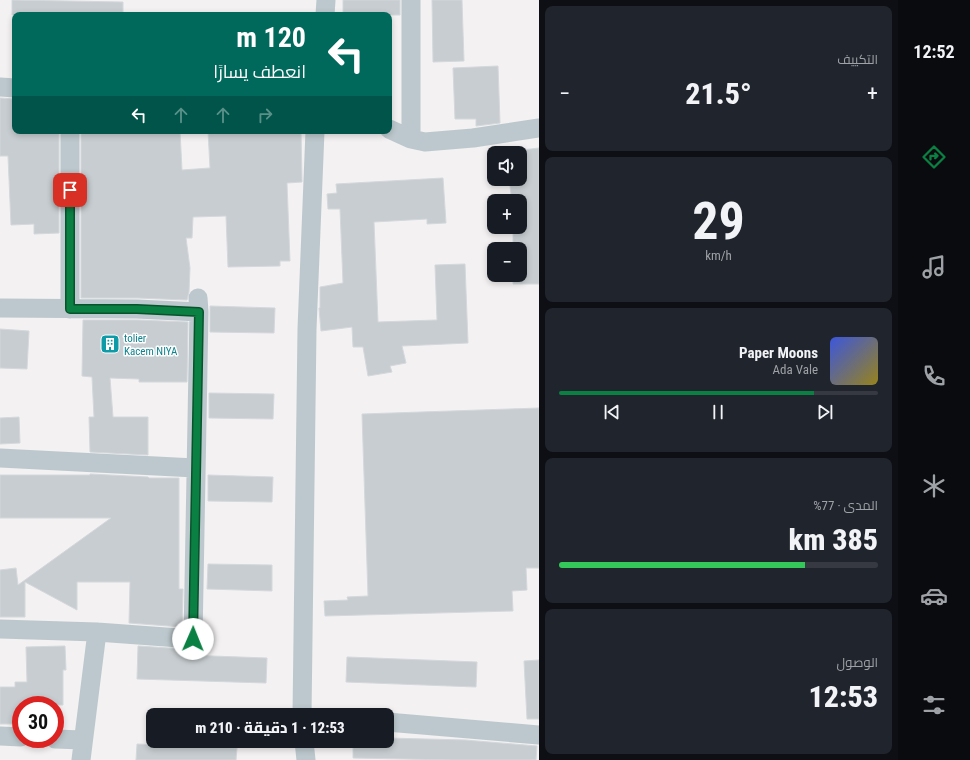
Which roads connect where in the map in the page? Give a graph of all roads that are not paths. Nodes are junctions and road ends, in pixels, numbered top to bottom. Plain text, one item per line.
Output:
1 (326, 0) edge
2 (411, 0) edge
3 (325, 12) edge
4 (0, 87) edge
5 (12, 88) edge
6 (539, 128) edge
7 (392, 130) edge
8 (70, 134) edge
9 (315, 134) edge
10 (411, 139) junction
11 (0, 308) edge
12 (70, 309) junction
13 (0, 458) edge
14 (195, 468) junction
15 (0, 629) edge
16 (97, 632) junction
17 (303, 708) edge
18 (394, 723) edge
19 (539, 735) edge
20 (0, 736) edge
21 (12, 737) edge
22 (64, 739) edge
23 (83, 740) junction
24 (305, 748) edge
25 (82, 760) edge
26 (306, 760) edge

1 - 3 street
2 - 10 street
4 - 5 street
6 - 10 street
7 - 10 street
8 - 12 street
9 - 17 street
11 - 12 street
12 - 14 street
13 - 14 street
14 - 16 street
15 - 16 street
16 - 23 street
18 - 19 street
20 - 21 street
22 - 23 street
23 - 25 street
24 - 26 street

